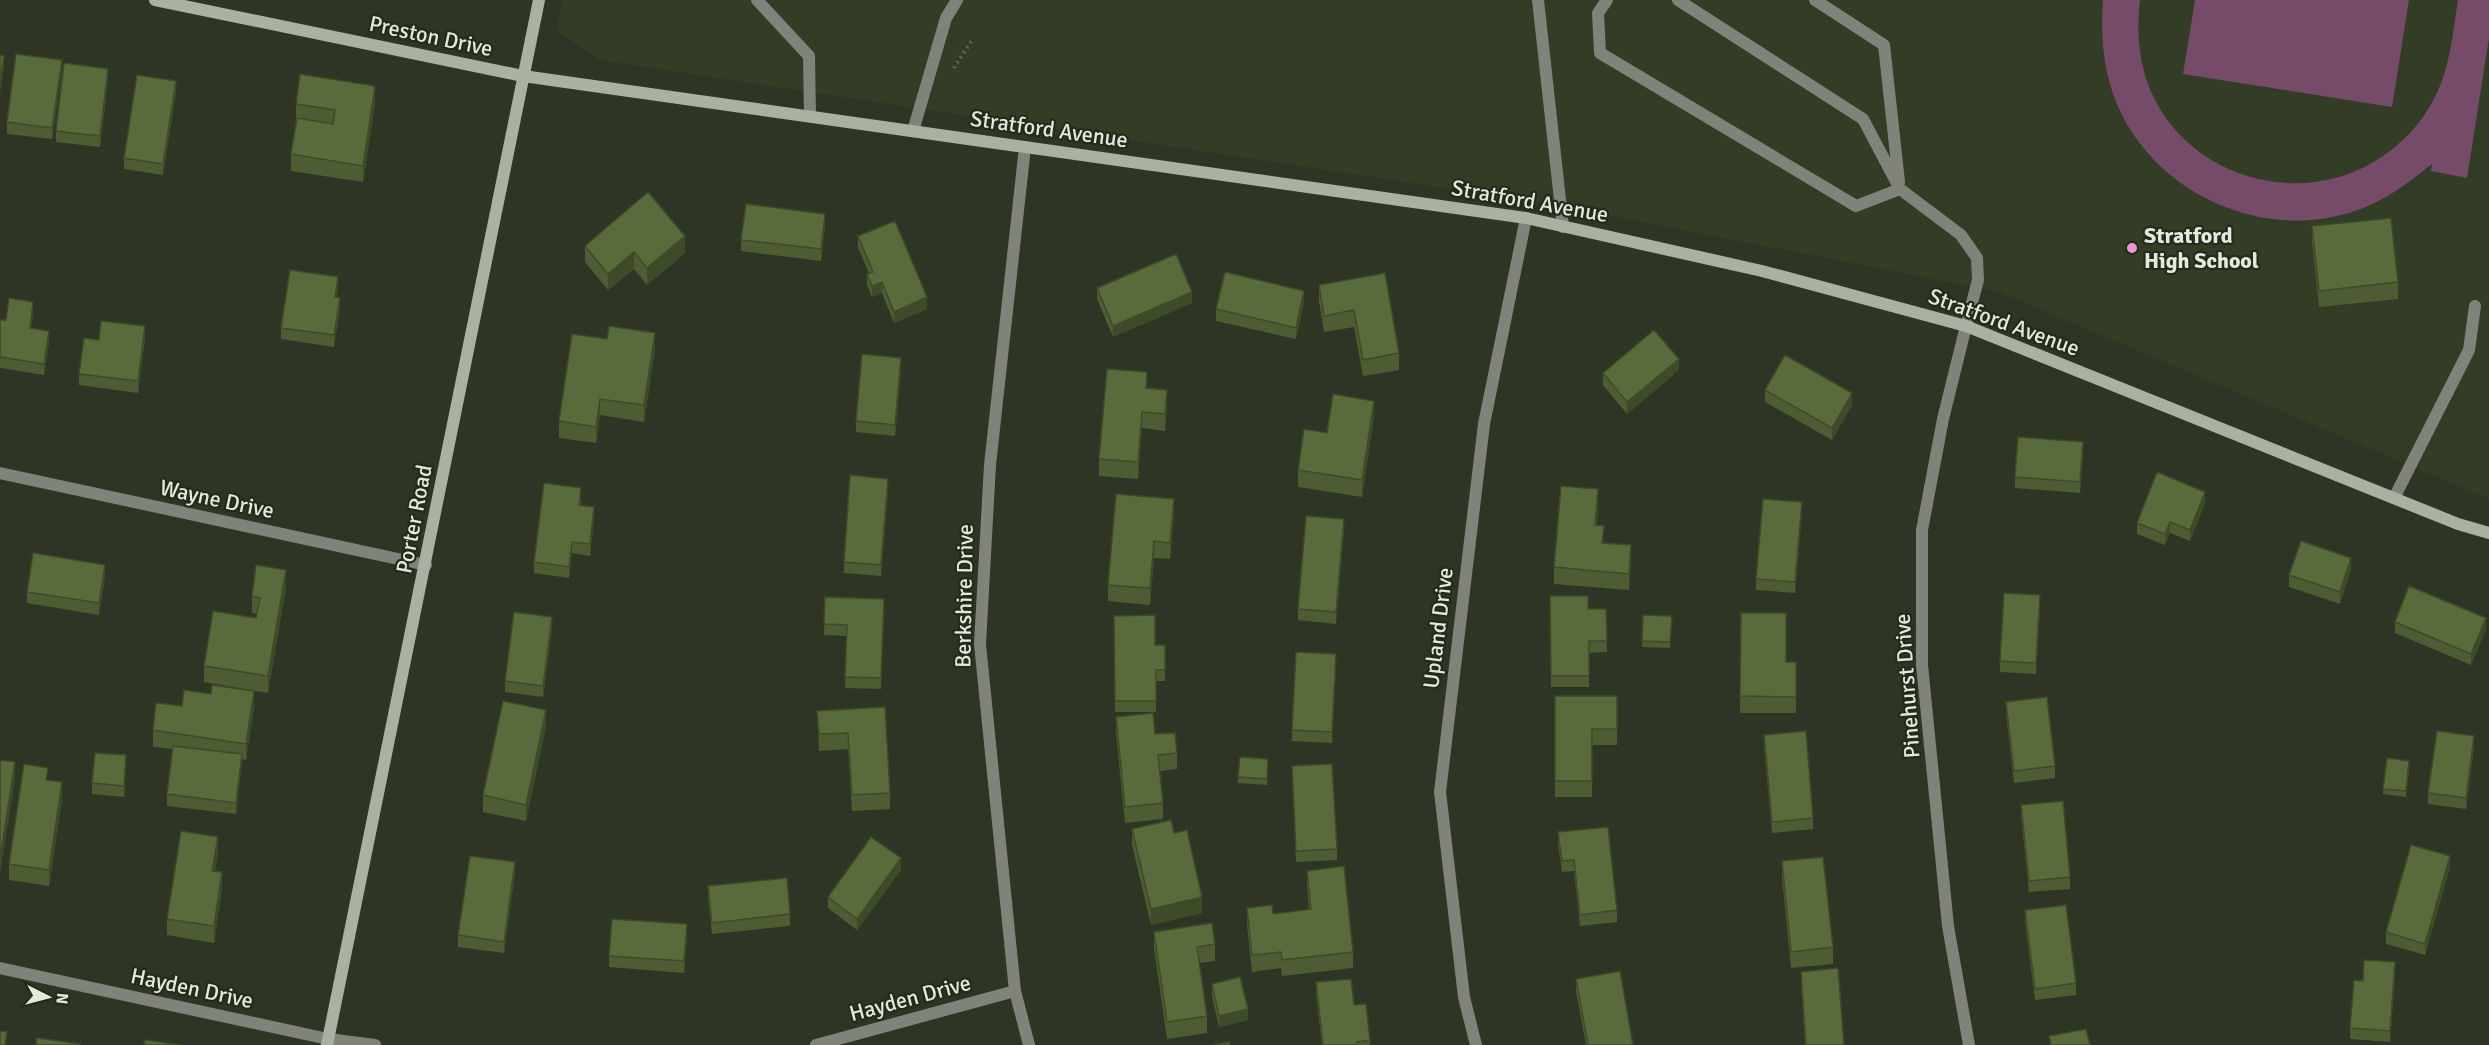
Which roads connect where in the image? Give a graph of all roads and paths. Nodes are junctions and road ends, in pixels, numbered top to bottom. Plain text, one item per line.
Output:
1 (155, 0) edge
2 (539, 0) edge
3 (757, 0) edge
4 (957, 0) edge
5 (1538, 0) edge
6 (1607, 0) edge
7 (1678, 0) edge
8 (1815, 0) edge
9 (972, 40) dead end
10 (952, 71) dead end
11 (523, 76) junction
12 (810, 116) junction
13 (913, 131) junction
14 (1025, 147) junction
15 (1899, 189) junction
16 (1526, 218) junction
17 (1563, 226) junction
18 (2475, 306) dead end
19 (1966, 326) junction
20 (0, 473) edge
21 (2394, 498) junction
22 (2489, 533) edge
23 (426, 565) junction
24 (0, 968) edge
25 (1015, 991) junction
26 (328, 1042) edge
27 (375, 1045) edge
28 (816, 1045) edge
29 (1029, 1045) edge
30 (1476, 1045) edge
31 (1969, 1045) edge

1 - 11 street, Preston Drive
2 - 11 street, Porter Road
3 - 12 street
4 - 13 street
5 - 17 street
6 - 15 street
7 - 15 street
8 - 15 street
9 - 10 path
11 - 12 street, Stratford Avenue
11 - 23 street, Porter Road
12 - 13 street, Stratford Avenue
13 - 14 street, Stratford Avenue
14 - 16 street, Stratford Avenue
14 - 25 street, Berkshire Drive
15 - 19 street, Pinehurst Drive
16 - 17 street, Stratford Avenue
16 - 30 street, Upland Drive
17 - 19 street, Stratford Avenue
18 - 21 street
19 - 21 street, Stratford Avenue
19 - 31 street, Pinehurst Drive
20 - 23 street, Wayne Drive
21 - 22 street, Stratford Avenue
23 - 26 street, Porter Road
24 - 26 street, Hayden Drive
25 - 28 street, Hayden Drive
25 - 29 street, Berkshire Drive
26 - 27 street, Hayden Drive

